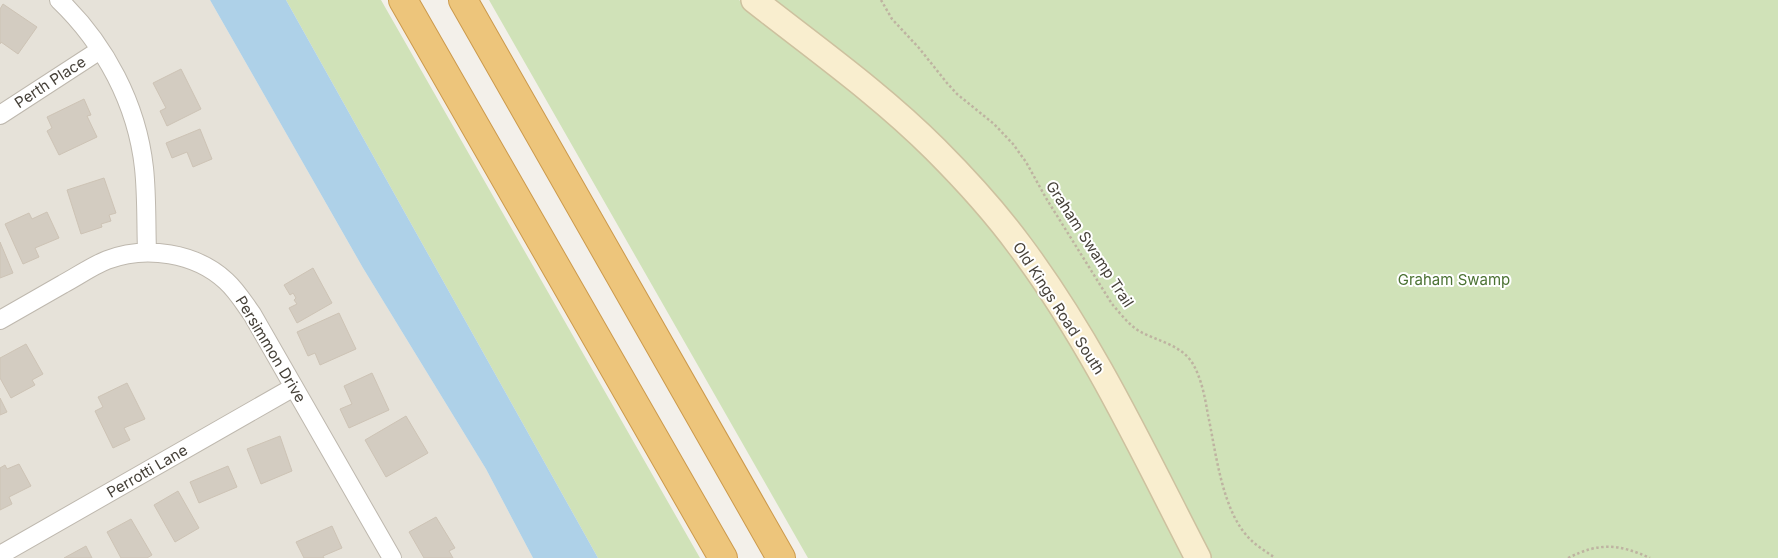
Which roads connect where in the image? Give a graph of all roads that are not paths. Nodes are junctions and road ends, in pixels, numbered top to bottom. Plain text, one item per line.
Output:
1 (59, 0) edge
2 (403, 0) edge
3 (462, 0) edge
4 (754, 0) edge
5 (100, 50) junction
6 (0, 115) edge
7 (146, 252) junction
8 (0, 320) edge
9 (294, 387) junction
10 (0, 555) edge
11 (392, 558) edge
12 (723, 558) edge
13 (781, 558) edge
14 (1198, 558) edge

1 - 5 street
2 - 12 highway
3 - 13 highway
4 - 14 street, Old Kings Road South
5 - 6 street, Perth Place
5 - 7 street
7 - 8 street, Persimmon Drive
7 - 9 street, Persimmon Drive
9 - 10 street, Perrotti Lane
9 - 11 street, Persimmon Drive

